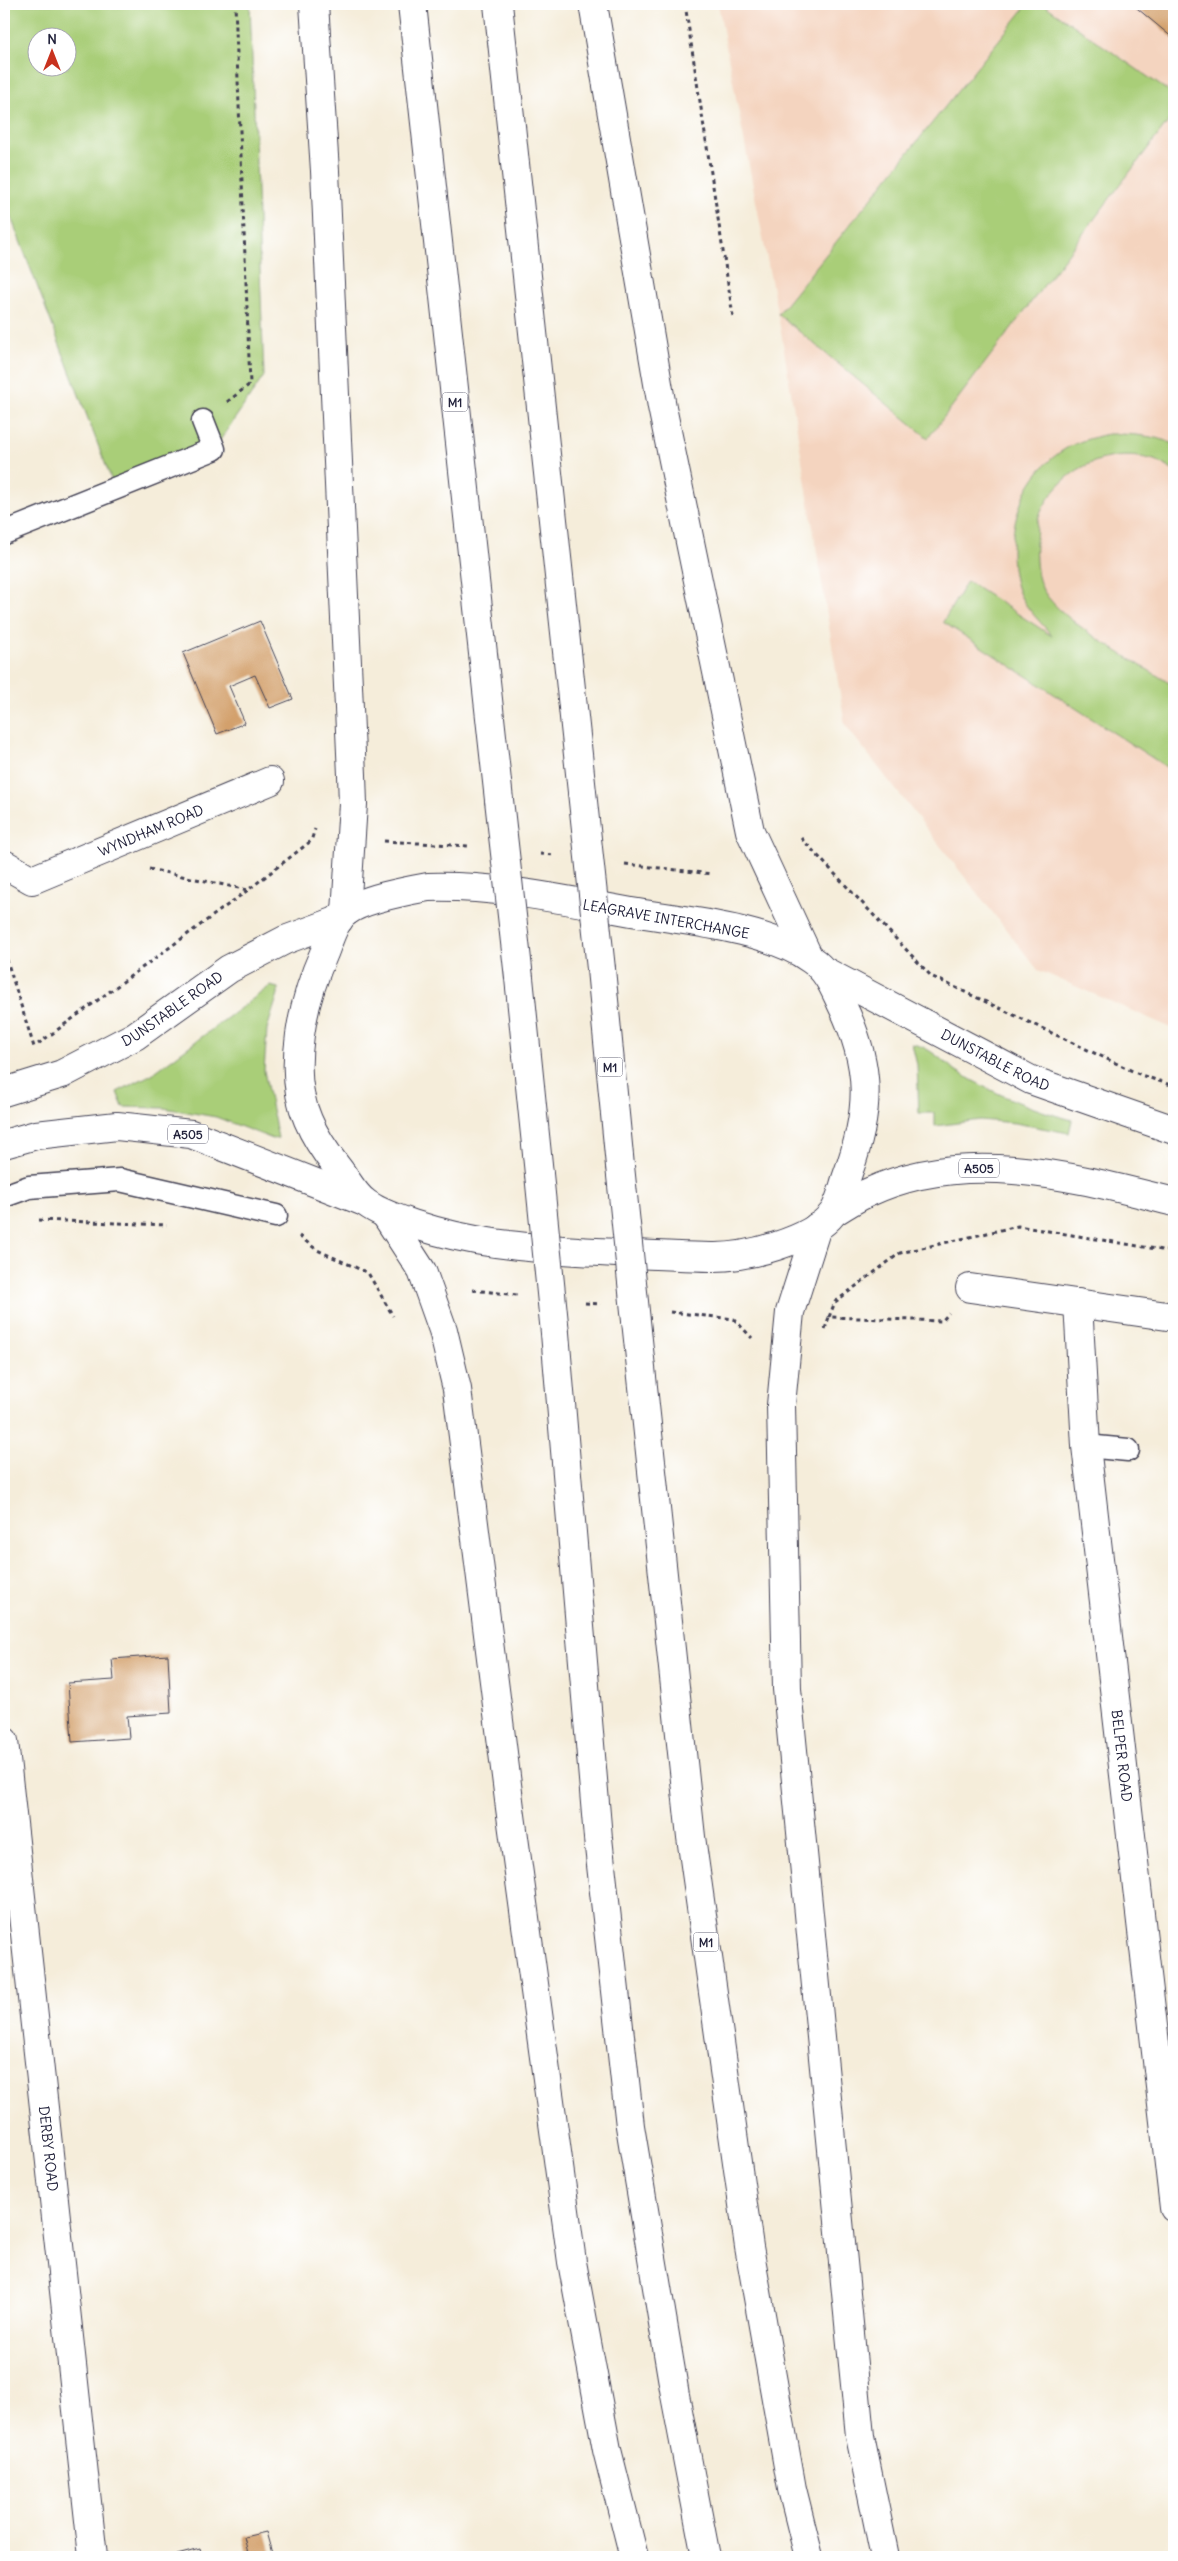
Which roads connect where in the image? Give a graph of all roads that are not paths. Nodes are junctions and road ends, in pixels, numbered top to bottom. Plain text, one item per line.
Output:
1 (314, 4) edge
2 (412, 4) edge
3 (498, 4) edge
4 (593, 4) edge
5 (203, 421) road end
6 (4, 533) edge
7 (270, 781) dead end
8 (4, 864) edge
9 (342, 916) junction
10 (817, 964) junction
11 (4, 1092) edge
12 (1174, 1130) edge
13 (4, 1144) edge
14 (4, 1196) edge
15 (362, 1201) junction
16 (1174, 1202) edge
17 (385, 1214) junction
18 (276, 1216) road end
19 (825, 1219) junction
20 (970, 1288) road end
21 (1078, 1303) junction
22 (1174, 1317) edge
23 (1086, 1446) junction
24 (1128, 1450) dead end
25 (4, 1741) edge
26 (1174, 2208) edge
27 (93, 2557) edge
28 (634, 2557) edge
29 (706, 2557) edge
30 (809, 2557) edge
31 (885, 2557) edge

1 - 9 main road
2 - 29 main road, M1, bridge
3 - 30 main road, M1, bridge
4 - 10 main road
5 - 6 lane
7 - 8 main road, WYNDHAM ROAD
9 - 10 main road, LEAGRAVE INTERCHANGE
9 - 11 main road, DUNSTABLE ROAD
9 - 15 main road
10 - 12 main road, DUNSTABLE ROAD
10 - 19 main road
13 - 15 main road, A505
14 - 18 lane
15 - 17 main road
16 - 19 main road, A505
17 - 19 main road
17 - 28 main road
19 - 31 main road
20 - 21 main road
21 - 22 main road
21 - 23 main road, BELPER ROAD
23 - 24 lane
23 - 26 main road, BELPER ROAD
25 - 27 main road, DERBY ROAD

